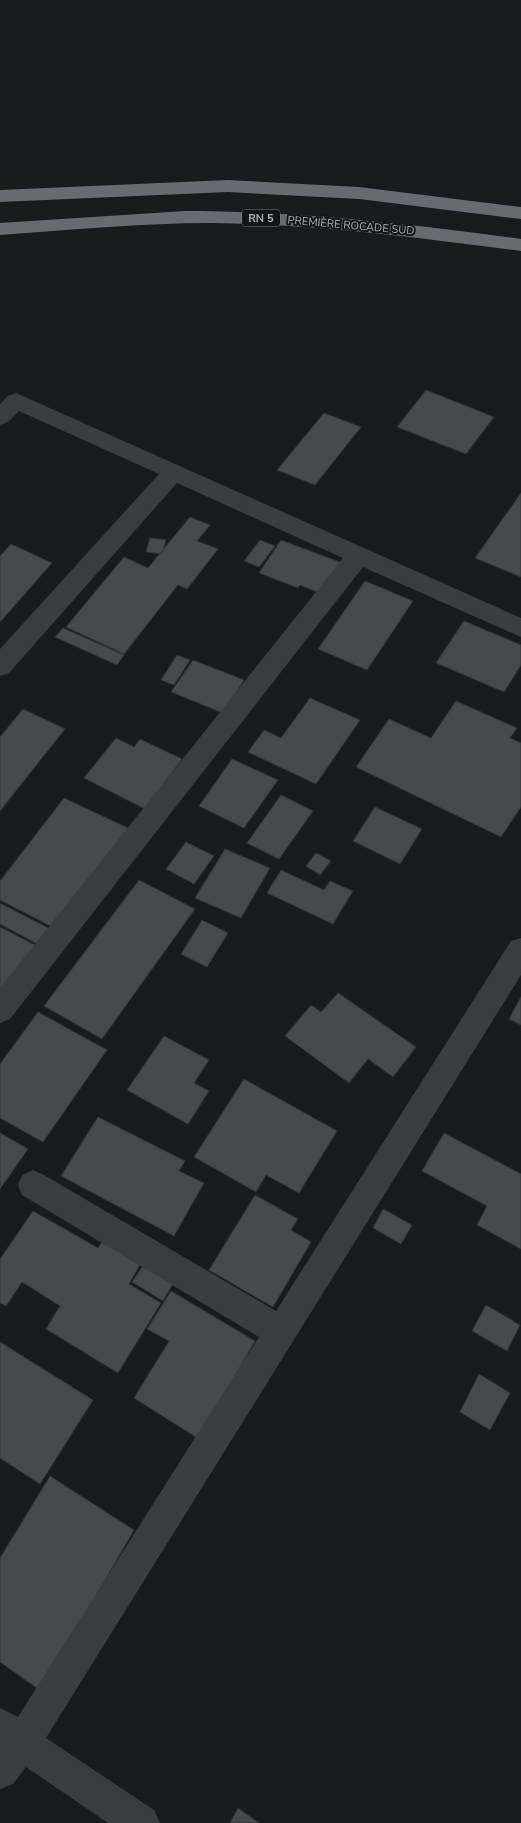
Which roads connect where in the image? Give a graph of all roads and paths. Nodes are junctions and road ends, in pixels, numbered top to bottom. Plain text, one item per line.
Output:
1 (0, 196) edge
2 (521, 214) edge
3 (0, 229) edge
4 (521, 245) edge
5 (0, 416) edge
6 (174, 472) junction
7 (359, 555) junction
8 (521, 628) edge
9 (0, 666) edge
10 (521, 950) edge
11 (0, 1010) edge
12 (32, 1185) dead end
13 (280, 1331) junction
14 (11, 1734) edge
15 (0, 1771) edge
16 (141, 1823) edge

1 - 2 highway
3 - 4 highway, PREMIÈRE ROCADE SUD / RN 5
5 - 6 street
6 - 7 street
6 - 9 street
7 - 8 street
7 - 11 street
10 - 13 street
12 - 13 street
13 - 14 street
14 - 15 street
14 - 16 street

